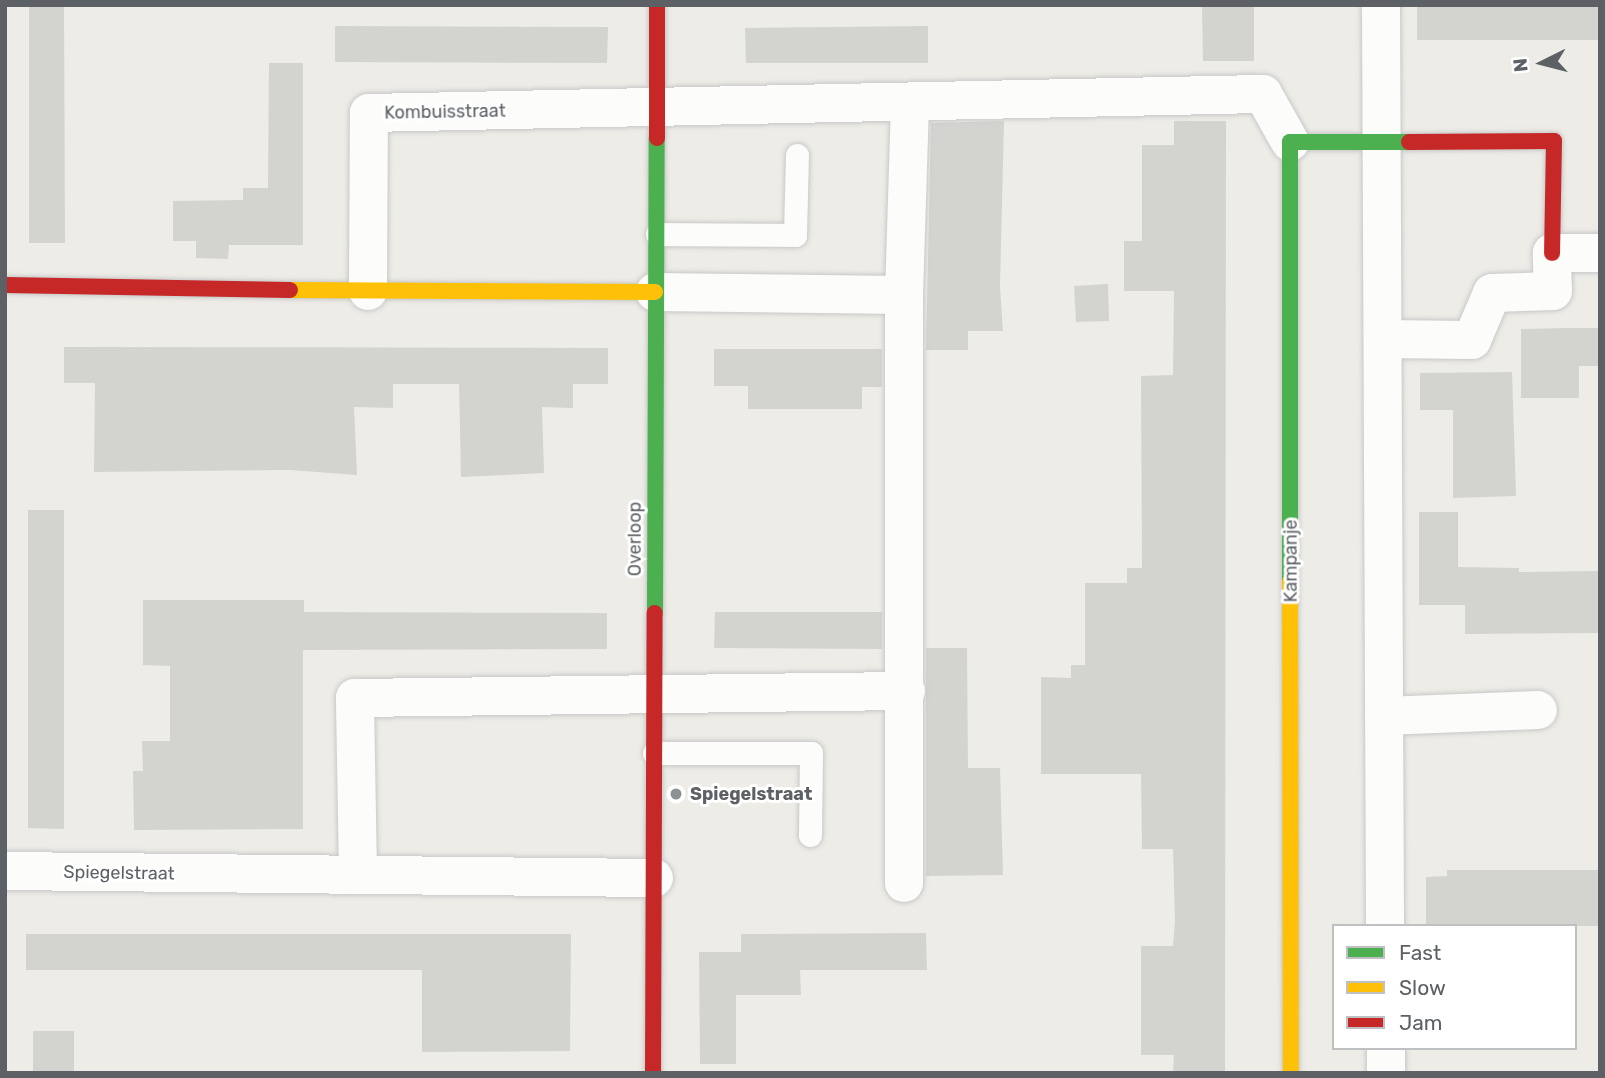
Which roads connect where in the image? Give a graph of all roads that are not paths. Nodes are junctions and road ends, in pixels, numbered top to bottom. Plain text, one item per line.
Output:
1 (657, 5) edge
2 (1381, 5) edge
3 (910, 102) junction
4 (657, 108) junction
5 (1382, 140) junction
6 (1290, 142) junction
7 (797, 155) dead end
8 (657, 234) junction
9 (1552, 253) junction
10 (1600, 253) edge
11 (5, 285) edge
12 (368, 291) junction
13 (655, 292) junction
14 (904, 295) junction
15 (1383, 339) junction
16 (906, 691) junction
17 (655, 695) junction
18 (1538, 710) dead end
19 (1384, 716) junction
20 (654, 753) junction
21 (810, 835) dead end
22 (5, 870) edge
23 (358, 874) junction
24 (654, 878) junction
25 (904, 883) dead end
26 (1385, 924) edge
27 (1386, 1050) edge
28 (653, 1073) edge
29 (1291, 1073) edge
30 (1386, 1073) edge

1 - 4 street, Overloop
2 - 5 street
3 - 4 street
3 - 6 street
3 - 14 street
4 - 8 street, Overloop
4 - 12 street, Kombuisstraat
5 - 6 street
5 - 9 street
5 - 15 street
6 - 29 street, Kampanje
7 - 8 lane
8 - 13 street, Overloop
9 - 10 street
9 - 15 street
11 - 12 street
12 - 13 street
13 - 14 street
13 - 17 street, Overloop
14 - 16 street
15 - 19 street
16 - 17 street
16 - 25 street
17 - 20 street, Overloop
17 - 23 street
18 - 19 street
19 - 26 street
20 - 21 lane
20 - 24 street, Overloop
22 - 23 street, Spiegelstraat
23 - 24 street, Spiegelstraat
24 - 28 street, Overloop
27 - 30 street

